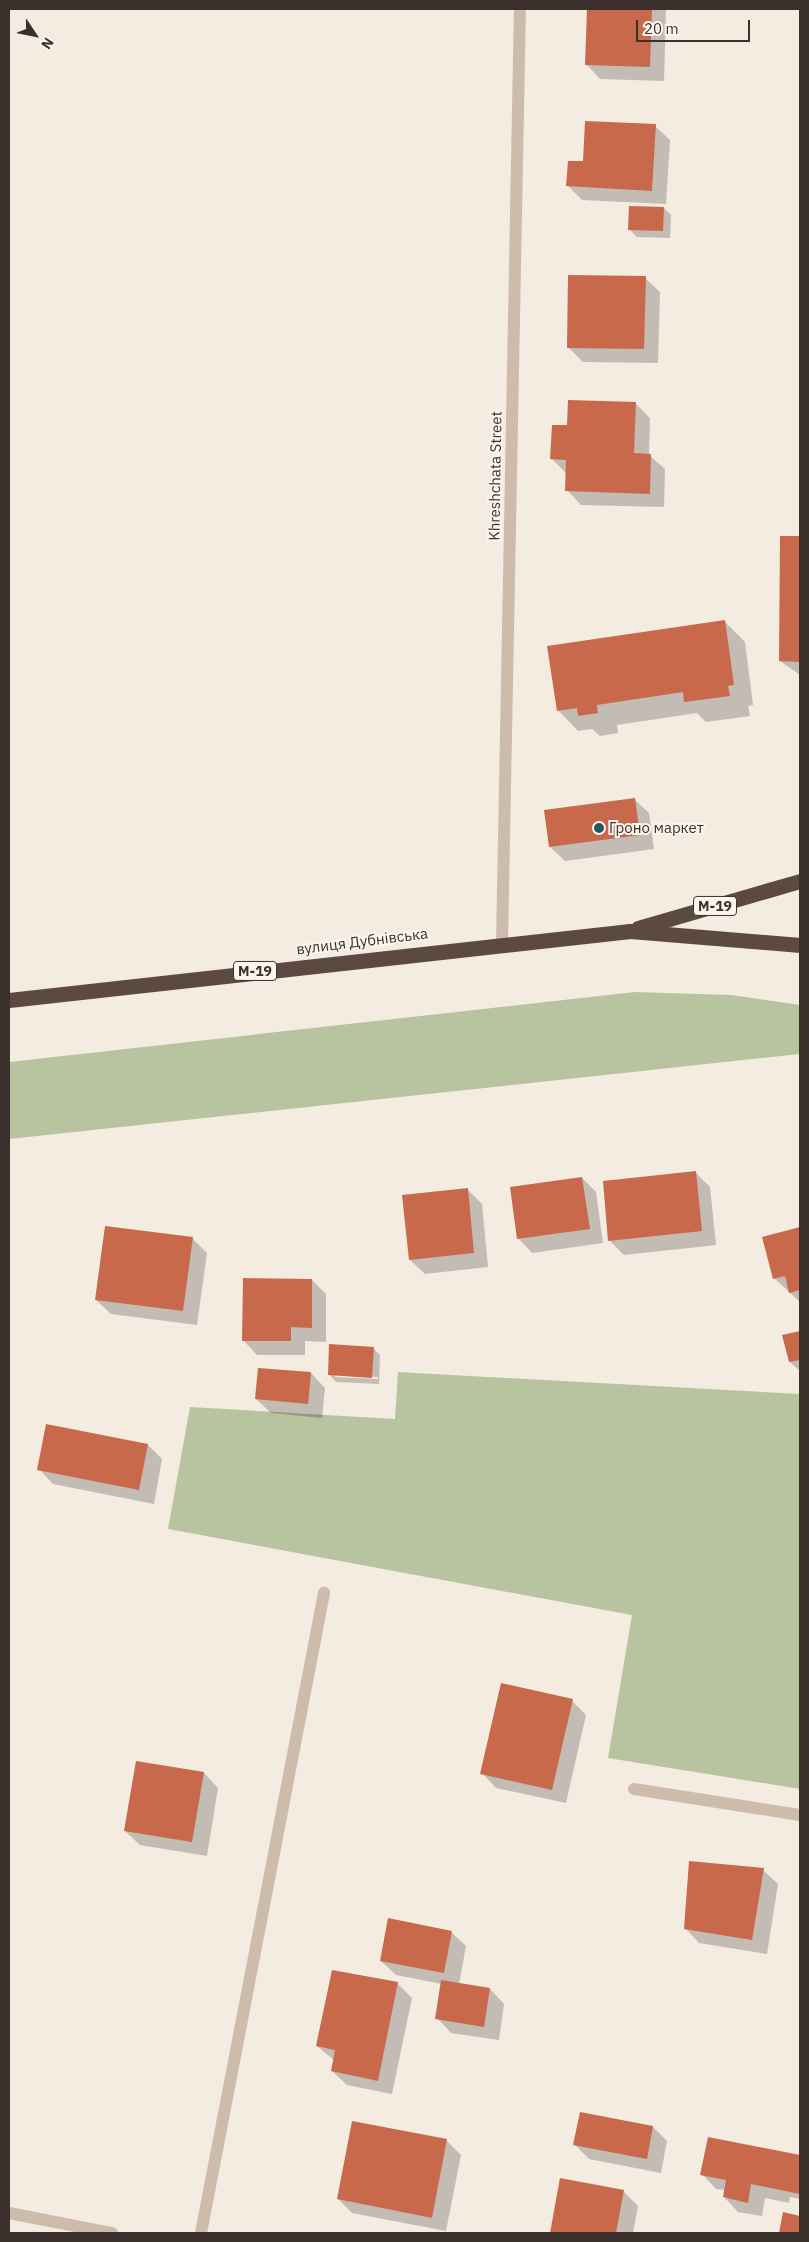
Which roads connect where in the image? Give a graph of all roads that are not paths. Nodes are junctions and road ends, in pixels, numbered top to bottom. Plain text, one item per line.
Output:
1 (520, 9) edge
2 (800, 881) edge
3 (630, 931) junction
4 (502, 943) junction
5 (800, 945) edge
6 (9, 1000) edge
7 (324, 1593) dead end
8 (634, 1789) dead end
9 (800, 1815) edge
10 (9, 2212) edge
11 (112, 2233) edge
12 (201, 2233) edge

1 - 4 street, Khreshchata Street
2 - 3 highway, М-19
3 - 4 highway, вулиця Дубнівська / М-19
3 - 5 highway, М-19
4 - 6 highway, вулиця Дубнівська / М-19
7 - 12 street
8 - 9 street
10 - 11 street

